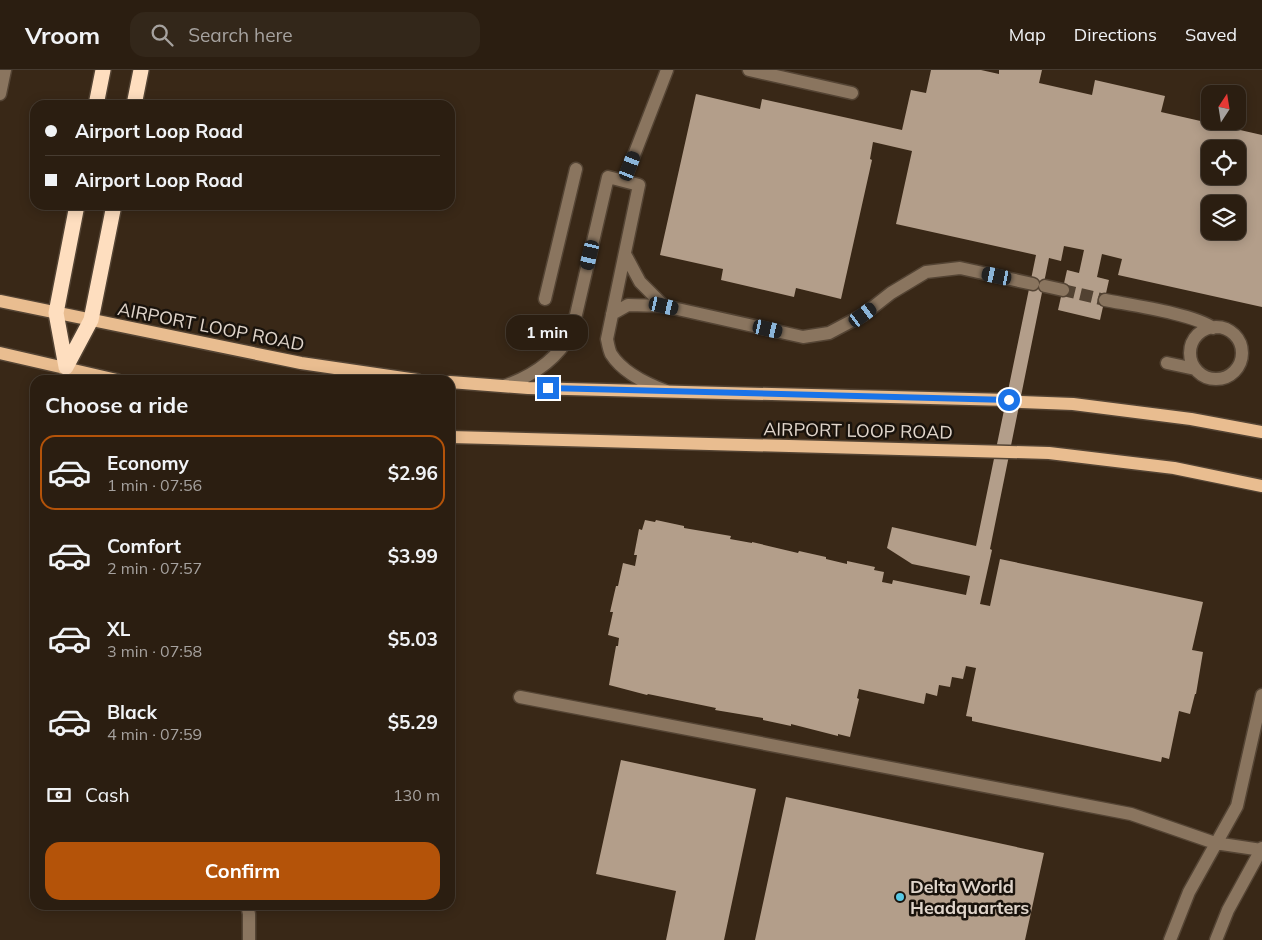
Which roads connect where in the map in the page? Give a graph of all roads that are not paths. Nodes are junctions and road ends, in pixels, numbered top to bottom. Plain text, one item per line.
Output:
1 (5, 70) edge
2 (103, 70) edge
3 (141, 70) edge
4 (667, 70) edge
5 (749, 70) edge
6 (852, 93) dead end
7 (0, 94) edge
8 (97, 100) edge
9 (135, 100) edge
10 (576, 169) dead end
11 (624, 181) junction
12 (75, 210) edge
13 (113, 210) edge
14 (624, 254) junction
15 (1062, 290) tunnel mouth
16 (545, 299) dead end
17 (1105, 300) tunnel mouth
18 (0, 301) edge
19 (664, 306) junction
20 (56, 313) junction
21 (612, 314) junction
22 (91, 320) junction
23 (1212, 328) junction
24 (0, 353) edge
25 (1167, 363) dead end
26 (1195, 369) junction
27 (66, 374) edge
28 (381, 375) edge
29 (455, 382) edge
30 (504, 386) junction
31 (668, 391) junction
32 (1262, 432) edge
33 (455, 438) edge
34 (1262, 486) edge
35 (1262, 695) edge
36 (520, 697) dead end
37 (1215, 843) junction
38 (1262, 849) edge
39 (248, 910) edge
40 (249, 940) edge
41 (1170, 940) edge
42 (1216, 940) edge

1 - 7 street
2 - 8 highway
3 - 9 highway
4 - 11 street
5 - 6 street
10 - 16 street
11 - 14 street
11 - 30 street
12 - 20 highway
13 - 22 highway
14 - 19 street
14 - 21 street
15 - 19 street
17 - 23 street
18 - 20 main road, AIRPORT LOOP ROAD
19 - 21 street
20 - 22 main road, AIRPORT LOOP ROAD
20 - 27 highway
21 - 31 street
22 - 27 highway
22 - 28 main road, AIRPORT LOOP ROAD
23 - 26 street
23 - 26 street
24 - 27 main road
25 - 26 street
29 - 30 main road, AIRPORT LOOP ROAD
30 - 31 main road, AIRPORT LOOP ROAD
31 - 32 main road, AIRPORT LOOP ROAD
33 - 34 main road, AIRPORT LOOP ROAD
35 - 37 street
36 - 37 street
37 - 38 street
37 - 41 street
38 - 42 street
39 - 40 street

